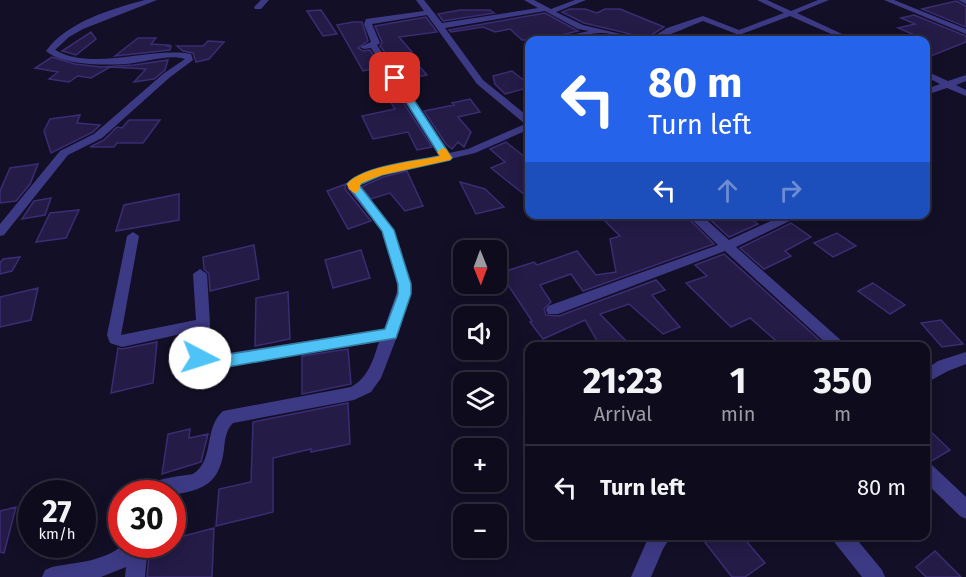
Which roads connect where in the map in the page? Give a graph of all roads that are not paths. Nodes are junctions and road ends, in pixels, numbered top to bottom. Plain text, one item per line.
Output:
1 (153, 0) edge
2 (265, 0) edge
3 (420, 0) edge
4 (528, 0) edge
5 (582, 0) edge
6 (761, 0) edge
7 (825, 0) edge
8 (888, 0) edge
9 (258, 7) dead end
10 (549, 10) junction
11 (430, 12) junction
12 (790, 13) junction
13 (440, 26) junction
14 (595, 32) junction
15 (966, 32) edge
16 (578, 36) edge
17 (617, 36) edge
18 (659, 36) edge
19 (842, 36) edge
20 (930, 76) edge
21 (966, 78) edge
22 (947, 84) junction
23 (930, 90) edge
24 (966, 93) edge
25 (525, 120) edge
26 (525, 126) edge
27 (447, 158) junction
28 (697, 219) edge
29 (787, 219) edge
30 (0, 232) edge
31 (133, 236) dead end
32 (727, 246) junction
33 (200, 274) dead end
34 (553, 310) dead end
35 (203, 324) junction
36 (391, 334) junction
37 (834, 342) edge
38 (966, 358) edge
39 (930, 374) edge
40 (930, 475) edge
41 (186, 483) edge
42 (966, 510) edge
43 (658, 540) edge
44 (845, 540) edge
45 (124, 558) edge
46 (137, 558) edge
47 (52, 577) edge
48 (135, 577) edge
49 (641, 577) edge
50 (875, 577) edge

1 - 30 street
2 - 9 street
3 - 11 street
4 - 10 street
5 - 10 street
6 - 12 street
7 - 12 street
8 - 15 street
10 - 13 street
10 - 14 street
11 - 13 street
11 - 27 street
12 - 18 street
12 - 19 street
13 - 25 street
14 - 16 street
14 - 17 street
20 - 22 street
21 - 22 street
22 - 23 street
22 - 24 street
26 - 27 street
27 - 36 street
28 - 32 street
29 - 32 street
31 - 35 street
32 - 34 street
32 - 37 street
33 - 35 street
35 - 36 street
36 - 41 street
38 - 39 street
40 - 42 street
43 - 49 street
44 - 50 street
45 - 47 street
46 - 48 street

